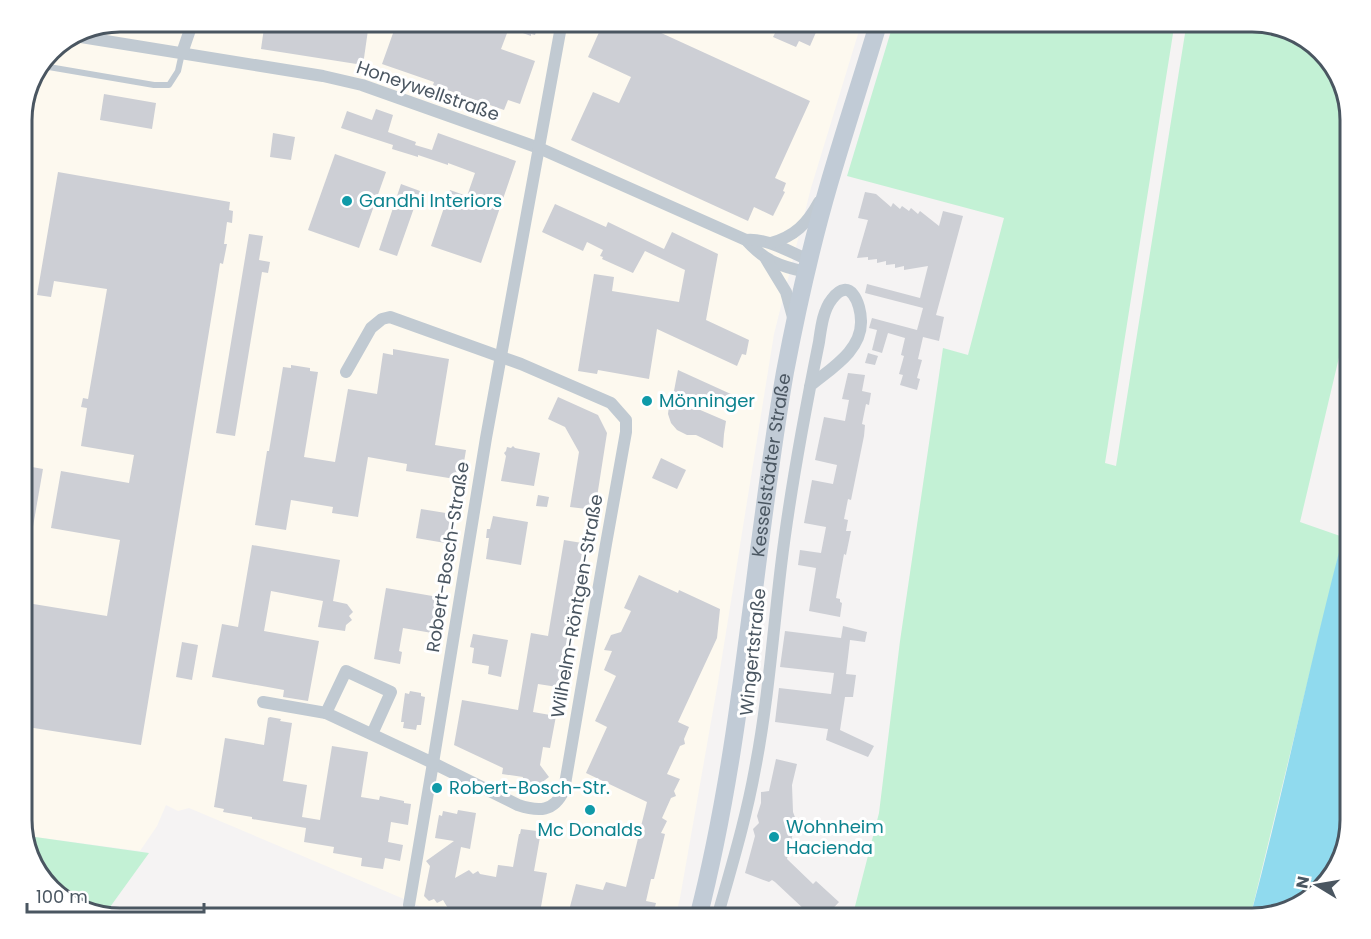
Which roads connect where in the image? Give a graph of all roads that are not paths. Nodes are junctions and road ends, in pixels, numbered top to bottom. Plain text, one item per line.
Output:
1 (190, 32) edge
2 (560, 32) edge
3 (876, 32) edge
4 (86, 38) edge
5 (182, 53) junction
6 (49, 67) edge
7 (539, 148) junction
8 (830, 183) junction
9 (746, 240) junction
10 (771, 243) junction
11 (766, 259) junction
12 (808, 266) junction
13 (795, 323) junction
14 (501, 356) junction
15 (346, 372) dead end
16 (810, 386) junction
17 (263, 702) dead end
18 (326, 713) junction
19 (372, 734) junction
20 (433, 763) junction
21 (409, 905) dead end
22 (700, 908) edge
23 (720, 908) edge

1 - 5 street
2 - 7 street, Robert-Bosch-Straße
3 - 8 main road, Kesselstädter Straße
4 - 5 street, Honeywellstraße
5 - 6 lane
5 - 7 street, Honeywellstraße
7 - 9 street, Honeywellstraße
7 - 14 street, Robert-Bosch-Straße
8 - 10 street
8 - 12 main road, Kesselstädter Straße
9 - 10 street, Honeywellstraße
9 - 11 street, Honeywellstraße
10 - 12 street, Honeywellstraße
11 - 12 street, Honeywellstraße
11 - 13 street, Honeywellstraße
12 - 13 main road, Kesselstädter Straße
13 - 22 main road, Kesselstädter Straße
14 - 15 street
14 - 20 street, Robert-Bosch-Straße
14 - 20 street, Wilhelm-Röntgen-Straße
16 - 16 street, Wingertstraße
16 - 23 street, Wingertstraße
17 - 18 street
18 - 19 street
18 - 19 street
19 - 20 street
20 - 21 street, Robert-Bosch-Straße

